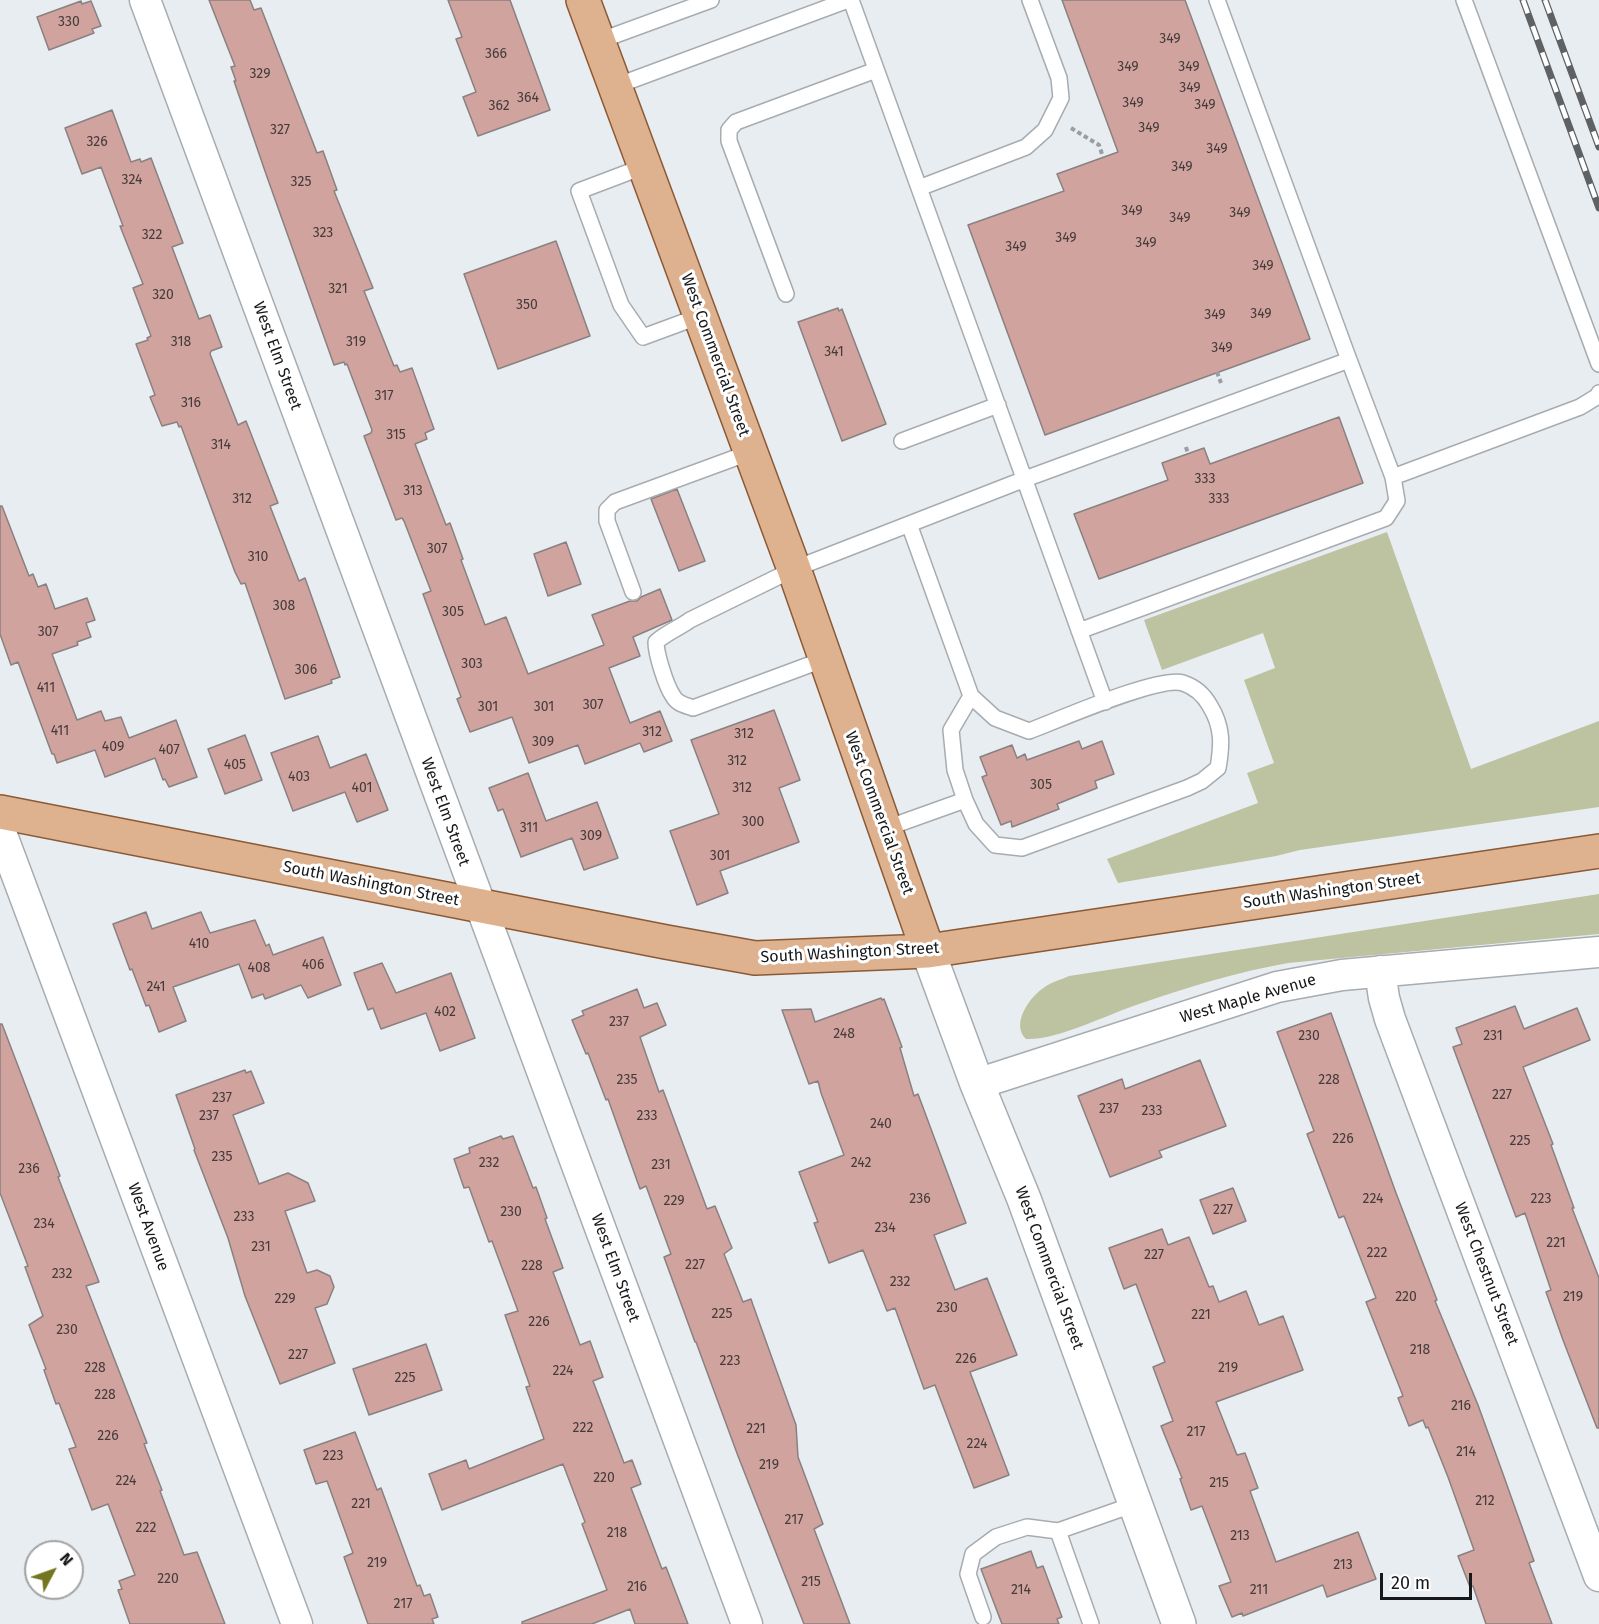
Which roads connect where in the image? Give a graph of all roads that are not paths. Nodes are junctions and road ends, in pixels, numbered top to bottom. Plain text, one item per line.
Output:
1 (145, 0) edge
2 (584, 0) edge
3 (711, 0) edge
4 (850, 0) edge
5 (1030, 0) edge
6 (1217, 0) edge
7 (1464, 0) edge
8 (599, 41) junction
9 (876, 70) junction
10 (616, 86) junction
11 (645, 166) junction
12 (919, 188) junction
13 (786, 294) dead end
14 (700, 316) junction
15 (1349, 360) junction
16 (1599, 364) edge
17 (1599, 393) edge
18 (998, 405) junction
19 (902, 441) dead end
20 (751, 452) junction
21 (1393, 477) junction
22 (1025, 479) junction
23 (909, 524) junction
24 (794, 569) junction
25 (633, 592) dead end
26 (1079, 631) junction
27 (825, 659) junction
28 (971, 696) junction
29 (1105, 702) junction
30 (965, 800) junction
31 (0, 812) edge
32 (884, 829) junction
33 (0, 830) edge
34 (1599, 851) edge
35 (480, 906) junction
36 (928, 951) junction
37 (1599, 952) edge
38 (1380, 971) junction
39 (977, 1084) junction
40 (1135, 1504) junction
41 (1058, 1531) junction
42 (1599, 1576) edge
43 (983, 1617) dead end
44 (297, 1624) edge
45 (747, 1624) edge
46 (1091, 1624) edge
47 (1179, 1624) edge

1 - 35 street, West Elm Street
2 - 8 main road, West Commercial Street
3 - 8 lane
4 - 9 lane
4 - 10 lane
5 - 12 lane
6 - 15 lane
7 - 16 lane
8 - 10 main road, West Commercial Street
9 - 12 lane
9 - 13 lane
10 - 11 main road, West Commercial Street
11 - 14 main road, West Commercial Street
11 - 14 lane
12 - 18 lane
14 - 20 main road, West Commercial Street
15 - 21 lane
15 - 22 lane
17 - 21 lane
18 - 19 lane
18 - 22 lane
20 - 24 main road, West Commercial Street
20 - 25 lane
21 - 26 lane
22 - 23 lane
22 - 26 lane
23 - 24 lane
23 - 28 lane
24 - 27 main road, West Commercial Street
24 - 27 lane
26 - 29 lane
27 - 32 main road, West Commercial Street
28 - 29 lane
28 - 30 lane
29 - 30 lane
30 - 32 lane
31 - 35 main road, South Washington Street
32 - 36 main road, West Commercial Street
33 - 44 street, West Avenue
34 - 36 main road, South Washington Street
35 - 36 main road, South Washington Street
35 - 45 street, West Elm Street
36 - 39 street, West Commercial Street
37 - 38 street, West Maple Avenue
38 - 39 street, West Maple Avenue
38 - 42 street, West Chestnut Street
39 - 40 street, West Commercial Street
40 - 41 lane
40 - 47 street, West Commercial Street
41 - 43 lane
41 - 46 lane

